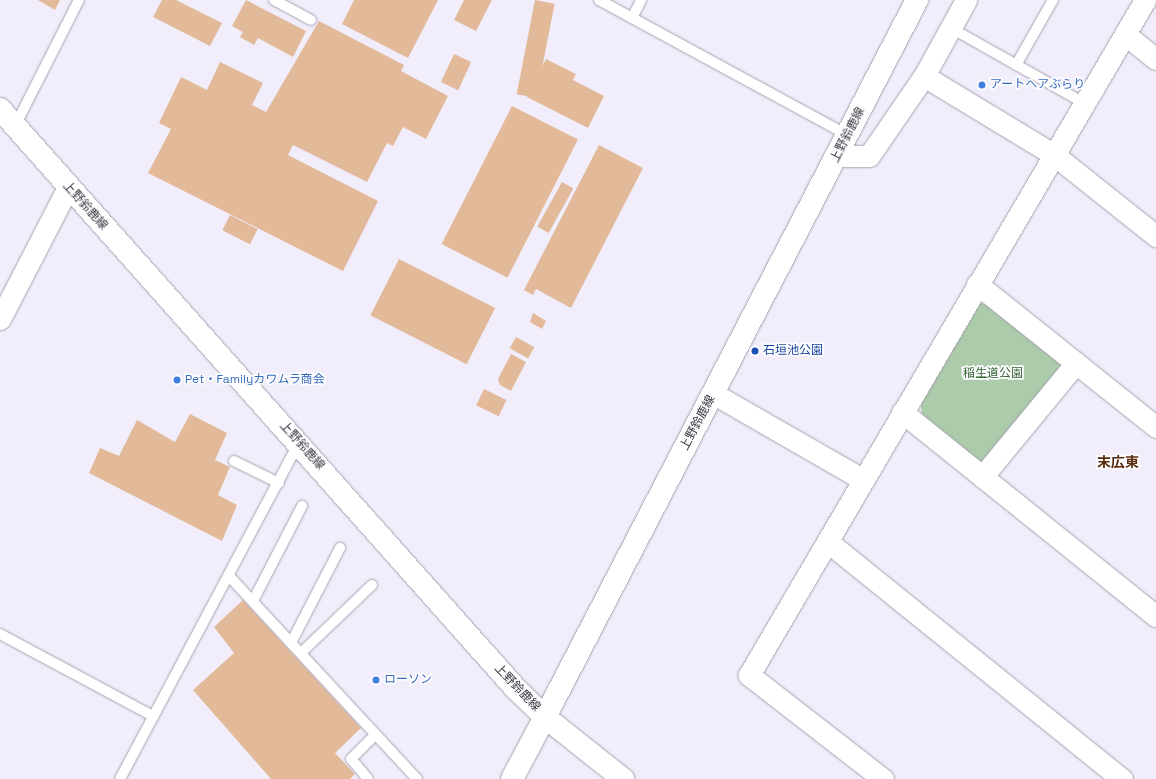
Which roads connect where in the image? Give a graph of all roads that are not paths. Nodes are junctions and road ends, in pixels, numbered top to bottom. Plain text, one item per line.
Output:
1 (79, 0) edge
2 (274, 0) edge
3 (599, 0) edge
4 (641, 0) edge
5 (917, 0) edge
6 (966, 0) edge
7 (1053, 0) edge
8 (1145, 0) edge
9 (632, 18) junction
10 (311, 20) dead end
11 (951, 28) junction
12 (1126, 35) junction
13 (1156, 59) edge
14 (1016, 65) junction
15 (924, 76) junction
16 (1084, 103) junction
17 (0, 109) edge
18 (15, 126) junction
19 (848, 134) junction
20 (1053, 154) junction
21 (837, 156) junction
22 (68, 188) junction
23 (1156, 236) edge
24 (977, 284) junction
25 (0, 318) edge
26 (1076, 363) junction
27 (714, 394) junction
28 (902, 412) junction
29 (1156, 427) edge
30 (299, 443) junction
31 (234, 461) dead end
32 (982, 477) junction
33 (862, 480) junction
34 (279, 483) junction
35 (302, 506) dead end
36 (828, 542) junction
37 (340, 548) dead end
38 (229, 576) junction
39 (372, 585) dead end
40 (254, 599) junction
41 (1156, 616) edge
42 (0, 634) edge
43 (292, 642) junction
44 (302, 652) junction
45 (153, 716) junction
46 (545, 717) junction
47 (376, 734) junction
48 (120, 779) edge
49 (368, 779) edge
50 (417, 779) edge
51 (512, 779) edge
52 (623, 779) edge
53 (883, 779) edge
54 (1122, 779) edge

1 - 18 lane
2 - 10 lane
3 - 9 lane
4 - 9 lane
5 - 19 main road, 上野鈴鹿線
6 - 11 street
7 - 14 lane
8 - 12 street
9 - 19 lane
11 - 14 lane
11 - 15 street
12 - 13 street
12 - 16 street
14 - 16 lane
15 - 20 street
15 - 21 street
16 - 20 street
17 - 18 main road, 上野鈴鹿線
18 - 22 main road, 上野鈴鹿線
19 - 21 main road, 上野鈴鹿線
20 - 23 street
20 - 24 street
21 - 27 main road, 上野鈴鹿線
22 - 25 street
22 - 30 main road, 上野鈴鹿線
24 - 26 street
24 - 28 street
26 - 29 street
26 - 32 street
27 - 33 street
27 - 46 main road, 上野鈴鹿線
28 - 32 street
28 - 33 street
30 - 34 lane
30 - 46 main road, 上野鈴鹿線
31 - 34 lane
32 - 41 street
33 - 36 street
34 - 38 lane
35 - 40 lane
36 - 53 street
36 - 54 street
37 - 43 lane
38 - 40 lane
38 - 45 lane
39 - 44 lane
40 - 43 lane
42 - 45 lane
43 - 44 lane
44 - 47 lane
45 - 48 lane
46 - 51 main road
46 - 52 main road
47 - 49 lane
47 - 50 lane

